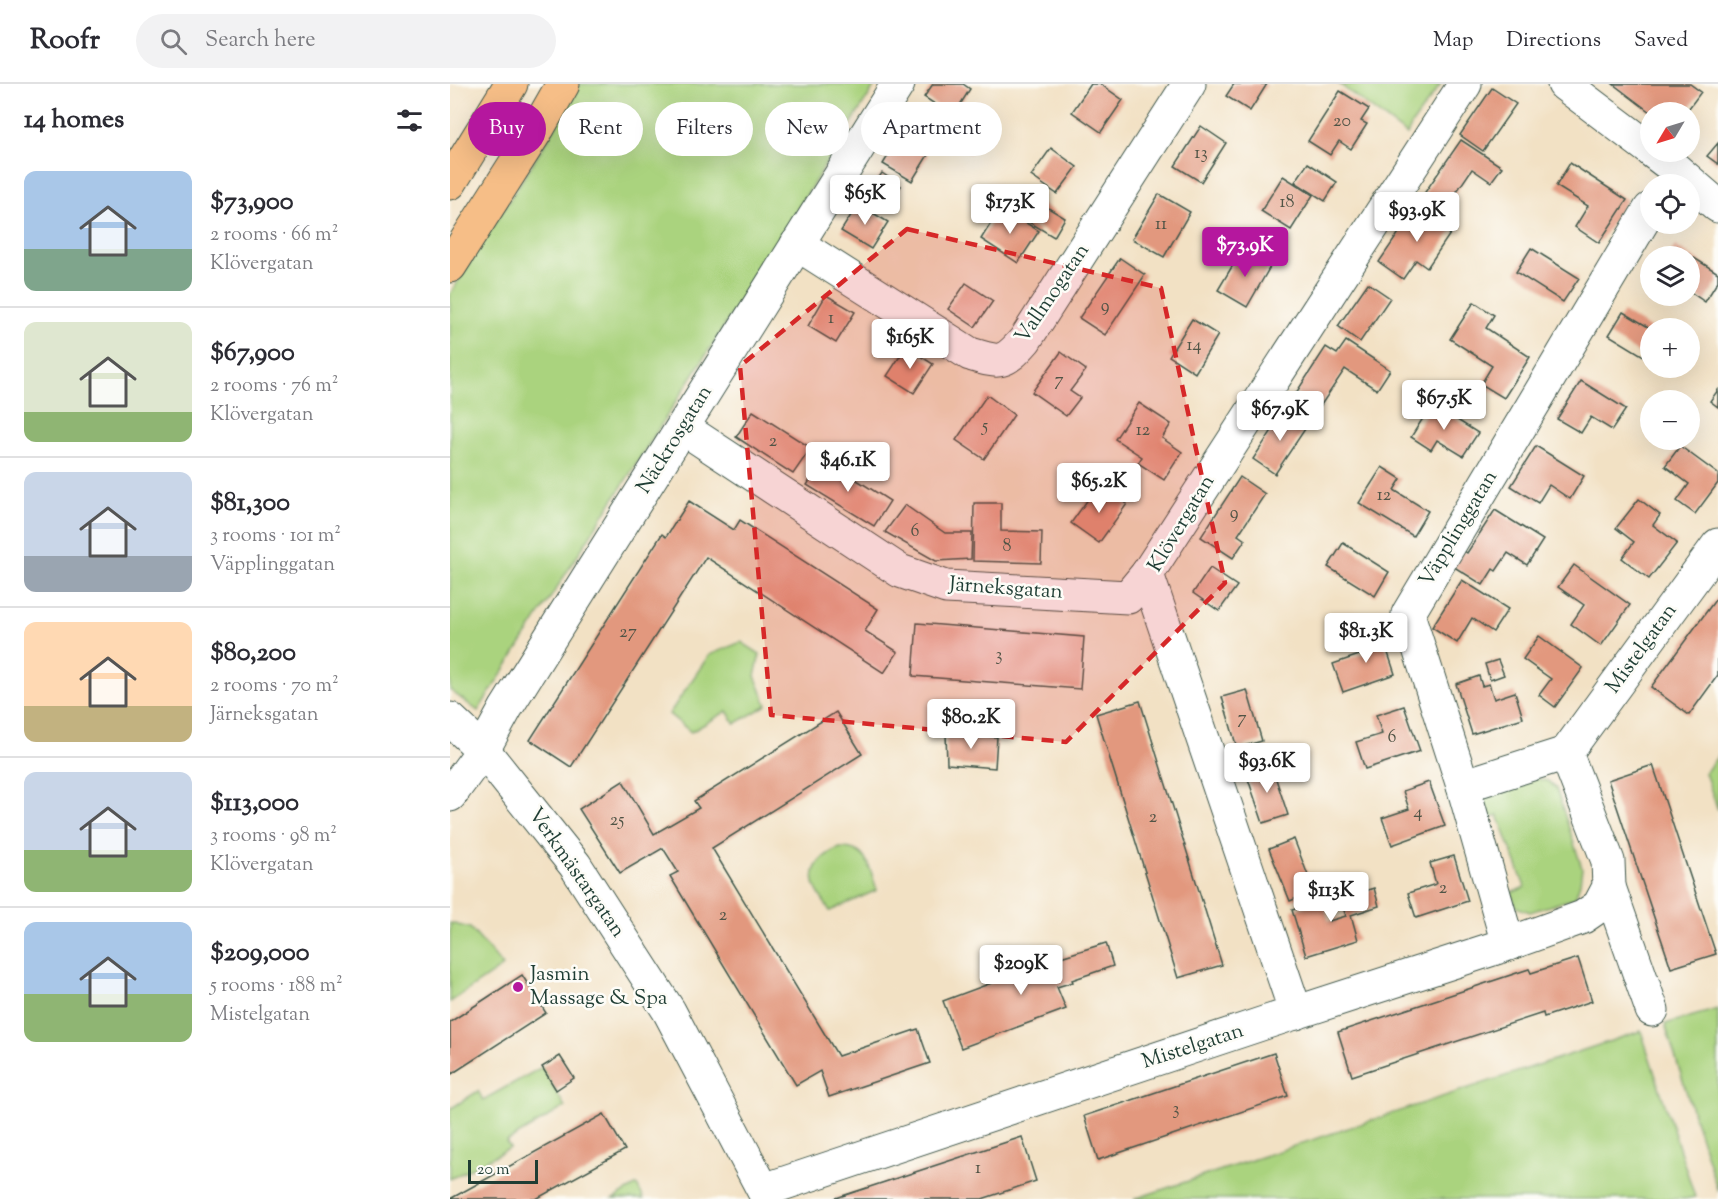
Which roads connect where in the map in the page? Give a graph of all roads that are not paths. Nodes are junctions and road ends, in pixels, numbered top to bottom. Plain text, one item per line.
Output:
1 (511, 84) edge
2 (563, 84) edge
3 (898, 84) edge
4 (1190, 84) edge
5 (1465, 84) edge
6 (1564, 84) edge
7 (1660, 163) edge
8 (450, 183) edge
9 (1718, 206) edge
10 (1640, 226) edge
11 (797, 244) junction
12 (450, 266) edge
13 (683, 428) junction
14 (1718, 545) edge
15 (1147, 574) junction
16 (450, 719) edge
17 (483, 750) junction
18 (1566, 753) junction
19 (1463, 786) junction
20 (450, 795) edge
21 (1609, 887) junction
22 (1508, 944) junction
23 (1652, 1010) dead end
24 (1296, 1013) junction
25 (766, 1195) edge

1 - 8 main road
2 - 12 main road
3 - 11 street, Näckrosgatan
4 - 11 street, Vallmogatan
5 - 15 street, Klövergatan
6 - 7 street
7 - 9 street
10 - 19 street, Väpplinggatan
11 - 13 street, Näckrosgatan
13 - 15 street, Järneksgatan
13 - 17 street, Näckrosgatan
14 - 18 street, Mistelgatan
15 - 24 street, Klövergatan
16 - 17 street, Verkmästargatan
17 - 20 street, Näckrosgatan
17 - 25 street, Verkmästargatan
18 - 19 street
18 - 21 street
19 - 22 street, Väpplinggatan
21 - 22 street, Mistelgatan
21 - 23 street
22 - 24 street, Mistelgatan
24 - 25 street, Mistelgatan

